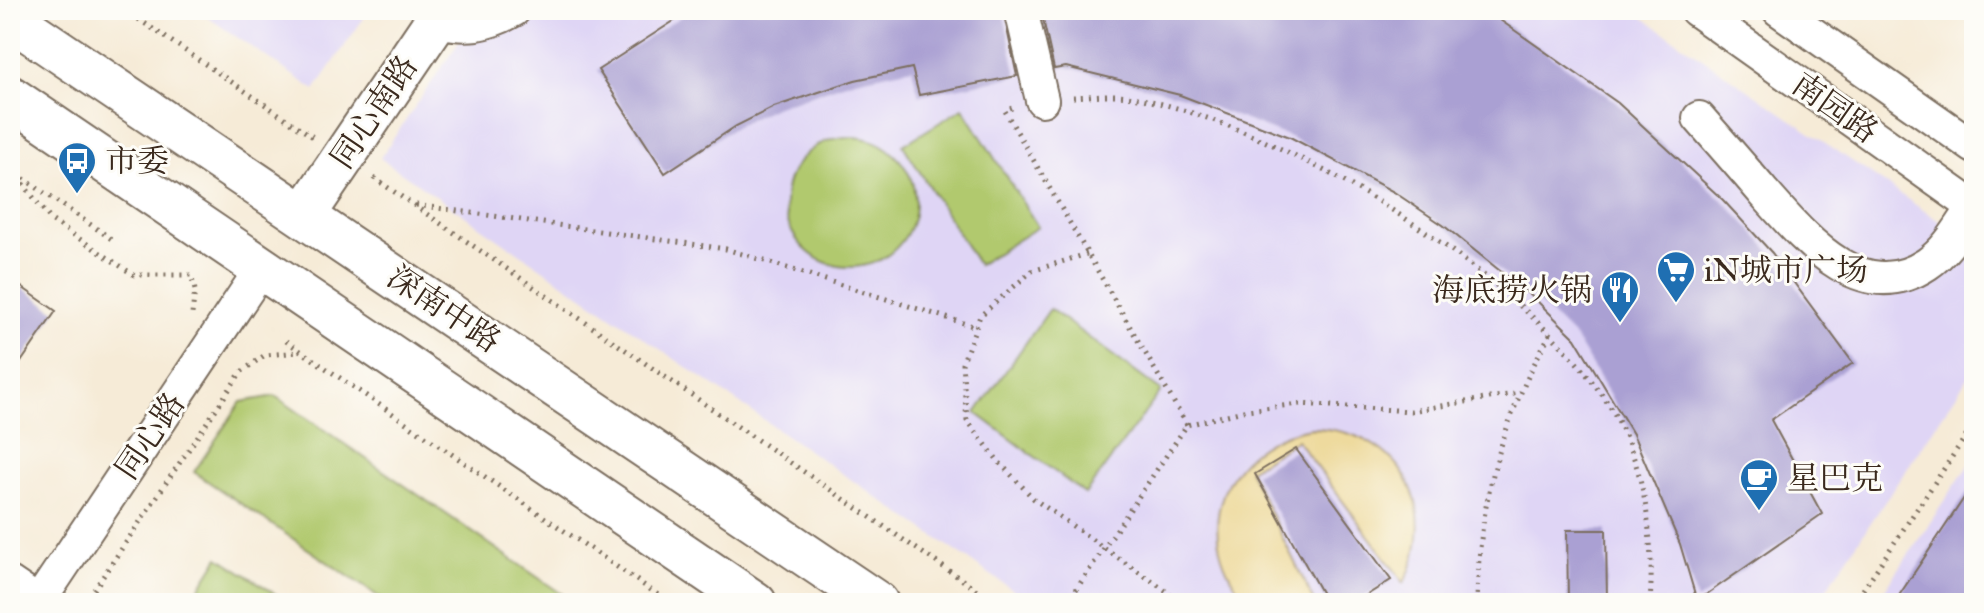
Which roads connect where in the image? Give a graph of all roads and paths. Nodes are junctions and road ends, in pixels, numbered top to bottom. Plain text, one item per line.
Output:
1 (125, 10) edge
2 (514, 10) edge
3 (1021, 10) edge
4 (1696, 10) edge
5 (1779, 10) edge
6 (440, 15) edge
7 (10, 18) edge
8 (224, 77) junction
9 (218, 85) dead end
10 (10, 97) edge
11 (1042, 100) junction
12 (1699, 118) dead end
13 (1974, 147) edge
14 (344, 158) junction
15 (11, 170) edge
16 (413, 205) junction
17 (1974, 207) edge
18 (305, 214) junction
19 (113, 240) dead end
20 (1087, 254) junction
21 (504, 266) junction
22 (262, 268) junction
23 (498, 274) dead end
24 (191, 275) dead end
25 (976, 327) junction
26 (1550, 334) junction
27 (286, 341) dead end
28 (302, 352) junction
29 (1520, 393) junction
30 (1974, 424) edge
31 (1187, 425) junction
32 (1104, 548) junction
33 (10, 583) edge
34 (38, 603) edge
35 (85, 603) edge
36 (670, 603) edge
37 (755, 603) edge
38 (877, 603) edge
39 (996, 603) edge
40 (1067, 603) edge
41 (1183, 603) edge
42 (1477, 603) edge
43 (1650, 603) edge
44 (1854, 603) edge

1 - 8 path
2 - 6 street
3 - 11 street
4 - 17 street, 南园路
5 - 13 street, 南园路
6 - 14 main road, 同心南路
7 - 18 main road, 深南中路
8 - 9 path
8 - 14 path
10 - 22 main road
11 - 20 path
11 - 26 path
12 - 17 street
14 - 16 path
14 - 18 main road, 同心南路
15 - 19 path
15 - 24 path
16 - 21 path
16 - 25 path
18 - 38 main road, 深南中路
20 - 25 path
20 - 31 path
21 - 23 path
21 - 39 path
22 - 34 street, 同心路
22 - 37 main road
25 - 32 path
26 - 29 path
26 - 43 path
27 - 28 path
28 - 35 path
28 - 36 path
29 - 31 path
29 - 42 path
30 - 44 path
31 - 32 path
32 - 40 path
32 - 41 path
33 - 34 street

